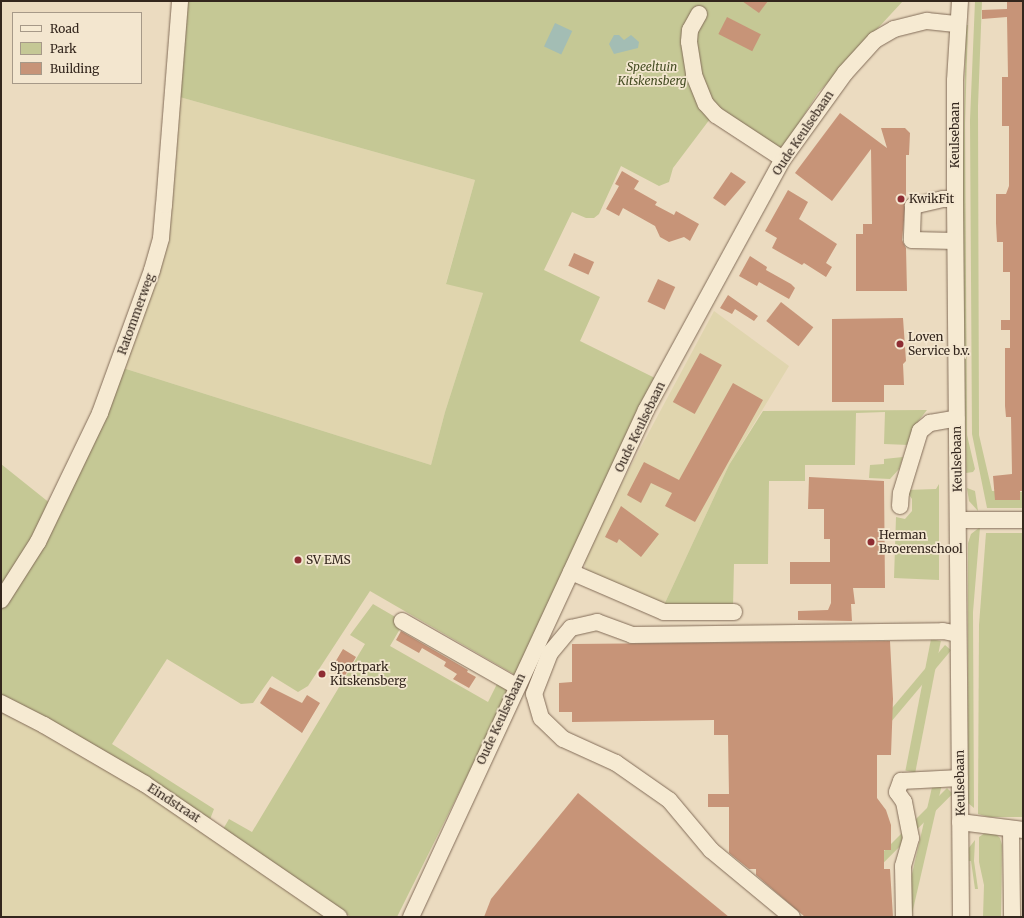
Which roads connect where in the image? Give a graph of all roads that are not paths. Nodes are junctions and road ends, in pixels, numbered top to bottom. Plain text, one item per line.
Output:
1 (180, 1) edge
2 (960, 1) edge
3 (699, 14) dead end
4 (958, 24) junction
5 (783, 159) junction
6 (955, 199) junction
7 (955, 241) junction
8 (957, 418) junction
9 (900, 506) dead end
10 (958, 520) junction
11 (1023, 520) edge
12 (570, 572) junction
13 (1, 600) edge
14 (734, 612) dead end
15 (402, 621) dead end
16 (958, 634) junction
17 (516, 686) junction
18 (1, 704) edge
19 (960, 778) junction
20 (960, 822) junction
21 (1017, 830) edge
22 (339, 917) edge
23 (411, 917) edge
24 (792, 917) edge
25 (904, 917) edge
26 (961, 917) edge
27 (1012, 917) edge

1 - 13 street, Ratommerweg
2 - 4 street, Keulsebaan
3 - 5 street
4 - 5 street, Oude Keulsebaan
4 - 6 street, Keulsebaan
5 - 12 street, Oude Keulsebaan
6 - 7 street, Keulsebaan
6 - 7 street
7 - 8 street, Keulsebaan
8 - 9 street
8 - 10 street, Keulsebaan
10 - 11 street
10 - 16 street, Keulsebaan
12 - 14 street
12 - 17 street, Oude Keulsebaan
15 - 17 street
16 - 19 street, Keulsebaan
16 - 24 street
17 - 23 street, Oude Keulsebaan
18 - 22 street, Eindstraat
19 - 20 street, Keulsebaan
19 - 25 street
20 - 21 street
20 - 26 street, Keulsebaan
21 - 27 street

